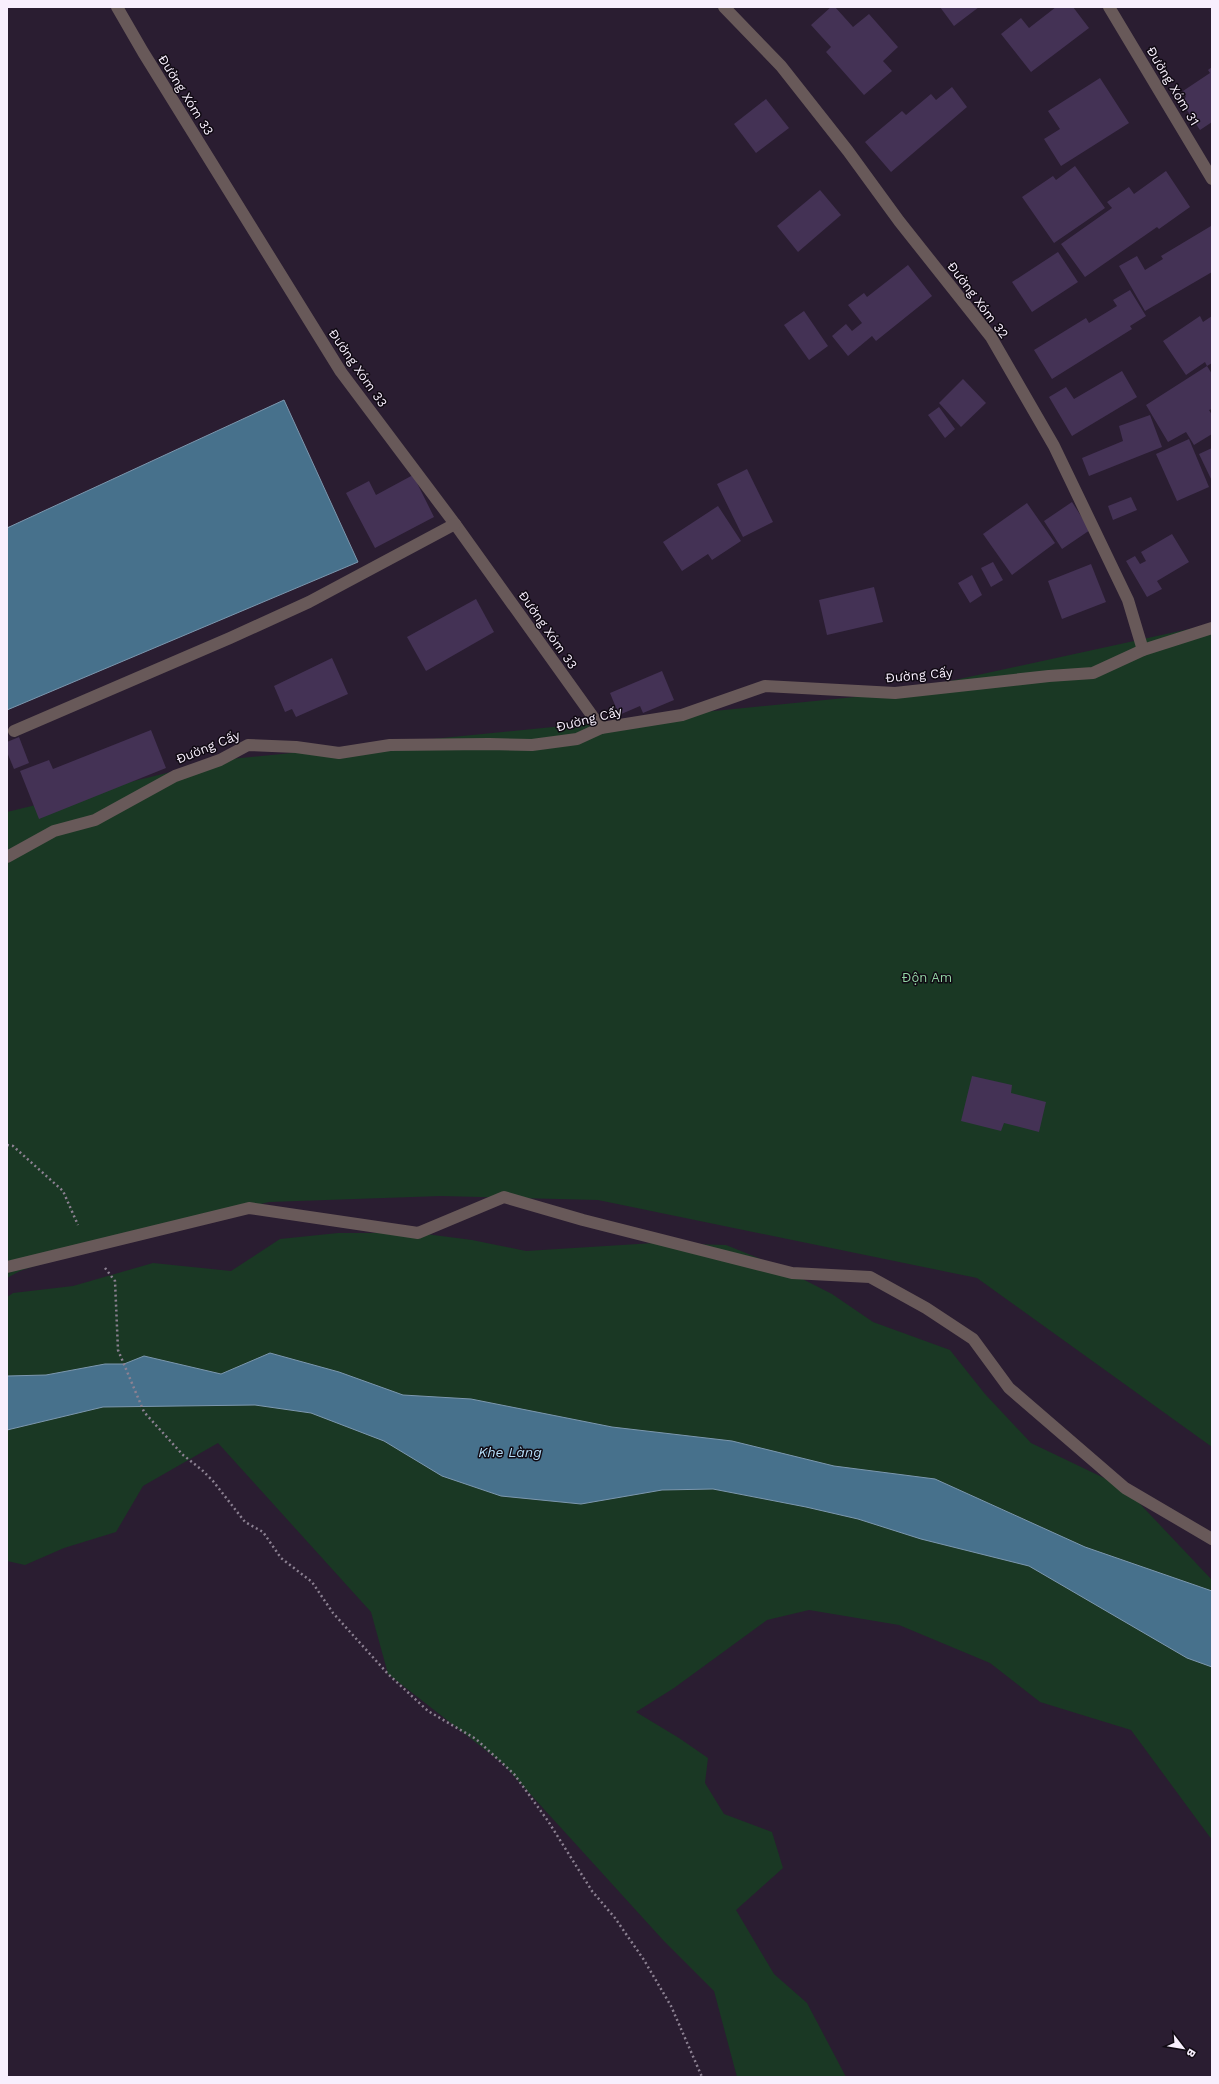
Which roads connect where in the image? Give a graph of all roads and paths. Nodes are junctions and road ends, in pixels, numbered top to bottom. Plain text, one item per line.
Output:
1 (117, 7) edge
2 (724, 7) edge
3 (1109, 7) edge
4 (1212, 179) edge
5 (455, 524) junction
6 (1212, 628) edge
7 (1143, 650) junction
8 (601, 728) junction
9 (14, 731) dead end
10 (7, 857) edge
11 (7, 1268) edge
12 (121, 1359) dead end
13 (1212, 1539) edge
14 (702, 2077) edge

1 - 5 street, Đường Xóm 33
2 - 7 street, Đường Xóm 32
3 - 4 street, Đường Xóm 31
5 - 8 street, Đường Xóm 33
5 - 9 street
6 - 7 street, Đường Cấy
7 - 8 street, Đường Cấy
8 - 10 street, Đường Cấy
11 - 13 street
12 - 14 path

